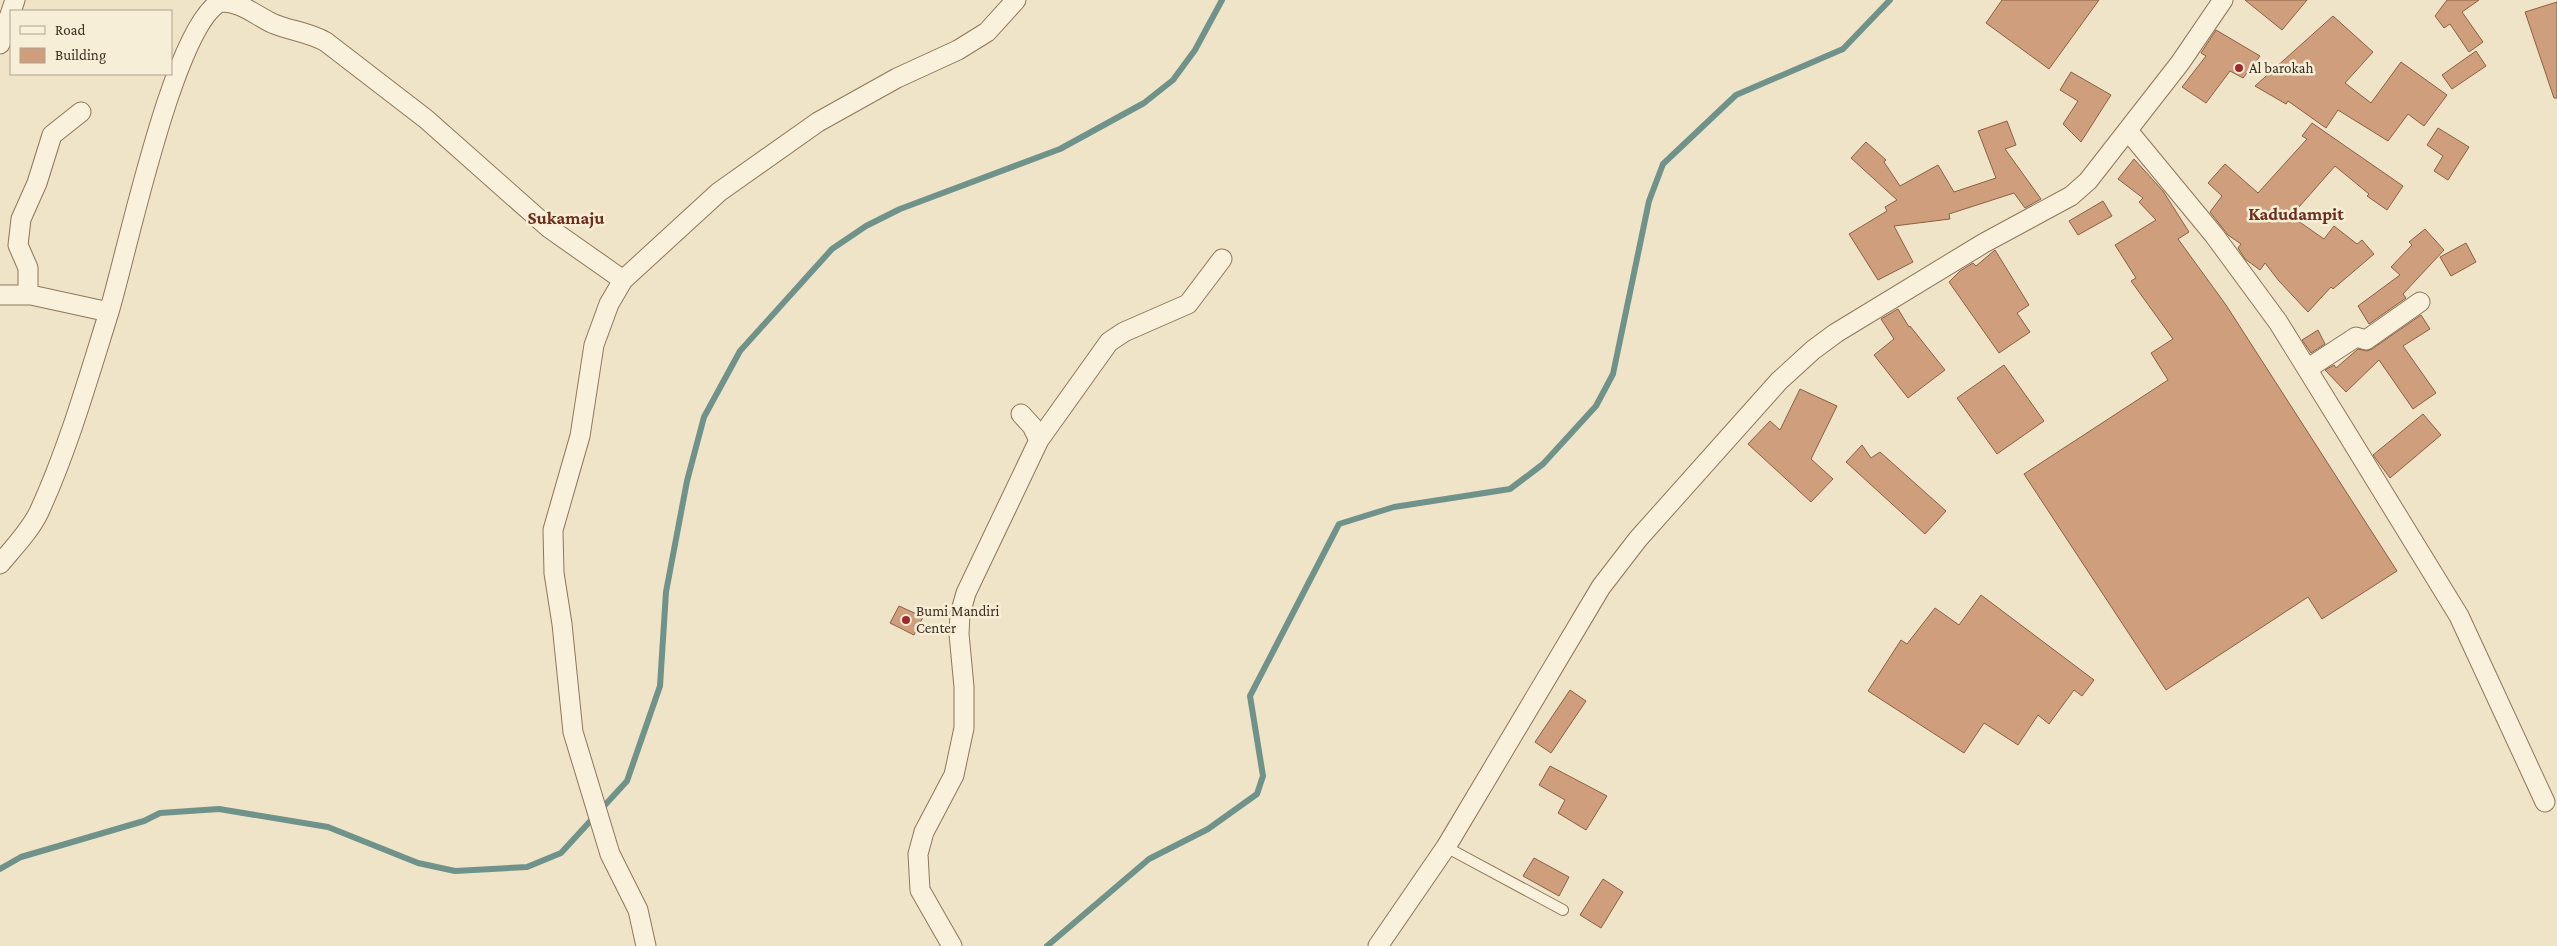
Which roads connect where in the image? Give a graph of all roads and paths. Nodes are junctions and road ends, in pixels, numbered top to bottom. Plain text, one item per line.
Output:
1 (1016, 0) edge
2 (2223, 0) edge
3 (221, 1) edge
4 (10, 15) edge
5 (0, 44) edge
6 (82, 112) dead end
7 (2129, 132) junction
8 (9, 244) edge
9 (1222, 259) dead end
10 (623, 280) junction
11 (0, 294) edge
12 (28, 295) junction
13 (2420, 302) dead end
14 (109, 312) junction
15 (2307, 369) junction
16 (1021, 414) dead end
17 (1039, 440) junction
18 (0, 564) edge
19 (2545, 802) dead end
20 (1446, 847) junction
21 (1563, 910) dead end
22 (646, 946) edge
23 (952, 946) edge
24 (1378, 946) edge

1 - 10 street
2 - 7 street
3 - 10 street
3 - 14 street
4 - 5 street
6 - 8 street
7 - 15 street
7 - 20 street
8 - 12 street
9 - 17 street
10 - 22 street
11 - 12 street
12 - 14 street
13 - 15 street
14 - 18 street
15 - 19 street
16 - 17 street
17 - 23 street
20 - 21 lane
20 - 24 street

